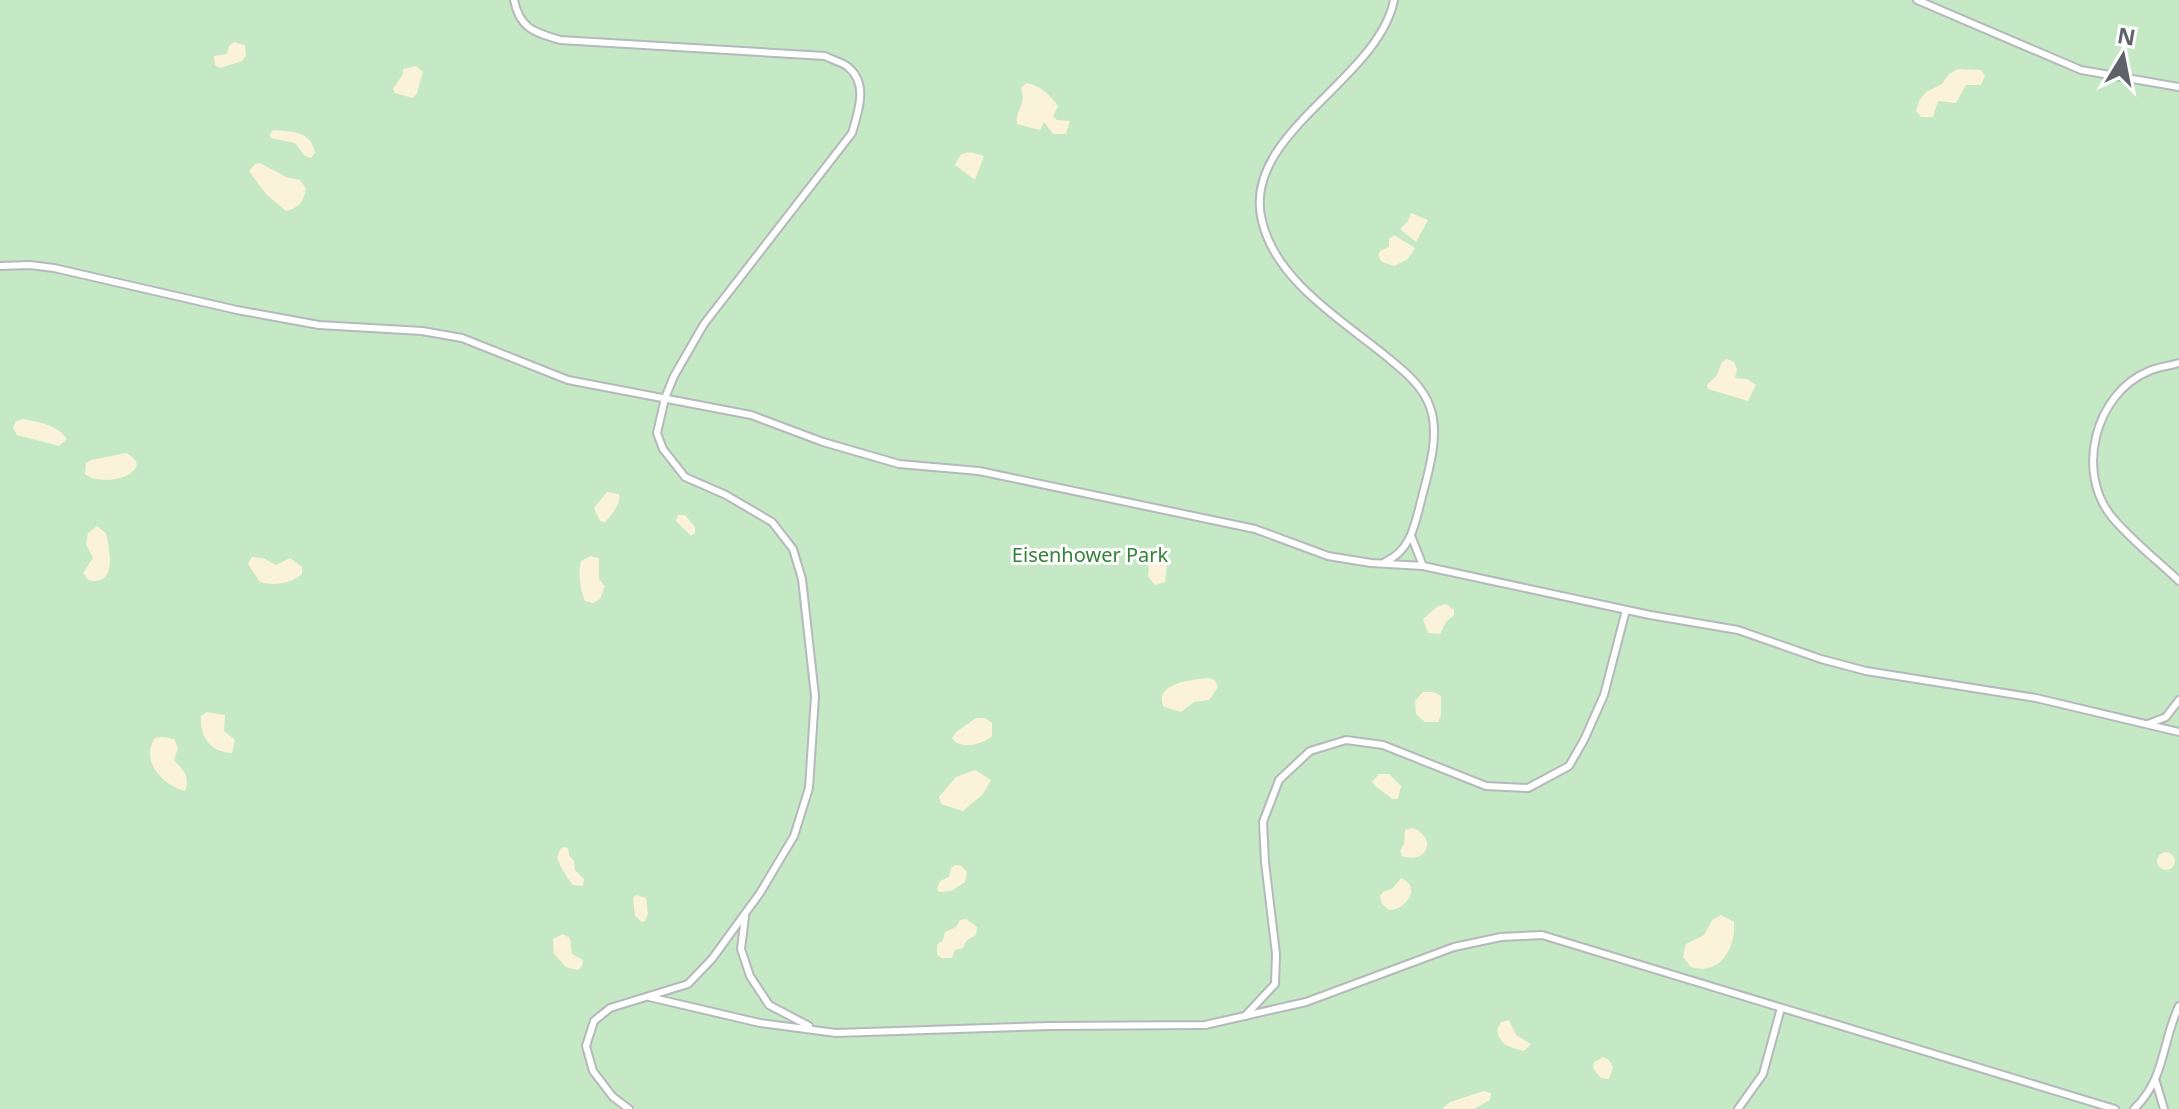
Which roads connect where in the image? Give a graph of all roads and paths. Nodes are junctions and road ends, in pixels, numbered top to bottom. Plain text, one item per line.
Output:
1 (514, 0) edge
2 (1394, 0) edge
3 (1917, 0) edge
4 (2179, 87) edge
5 (0, 266) edge
6 (2179, 363) edge
7 (665, 398) junction
8 (1412, 538) junction
9 (1382, 564) junction
10 (1423, 566) junction
11 (2179, 581) edge
12 (1626, 610) junction
13 (2179, 700) edge
14 (2147, 724) junction
15 (2179, 732) edge
16 (745, 913) junction
17 (649, 997) junction
18 (2179, 1006) edge
19 (1781, 1008) junction
20 (1245, 1016) junction
21 (815, 1030) junction
22 (2156, 1082) junction
23 (629, 1109) edge
24 (1738, 1109) edge
25 (2115, 1109) edge
26 (2134, 1109) edge
27 (2164, 1109) edge

1 - 7 lane
2 - 8 lane
3 - 4 lane
5 - 7 lane
6 - 11 lane
7 - 9 lane
7 - 16 lane
8 - 9 lane
8 - 10 lane
9 - 10 lane
10 - 12 lane
12 - 14 lane
12 - 20 lane
13 - 14 lane
14 - 15 lane
16 - 17 lane
16 - 21 lane
17 - 21 lane
17 - 23 lane
18 - 22 lane
19 - 20 lane
19 - 24 lane
19 - 25 lane
20 - 21 lane
22 - 26 lane
22 - 27 lane

